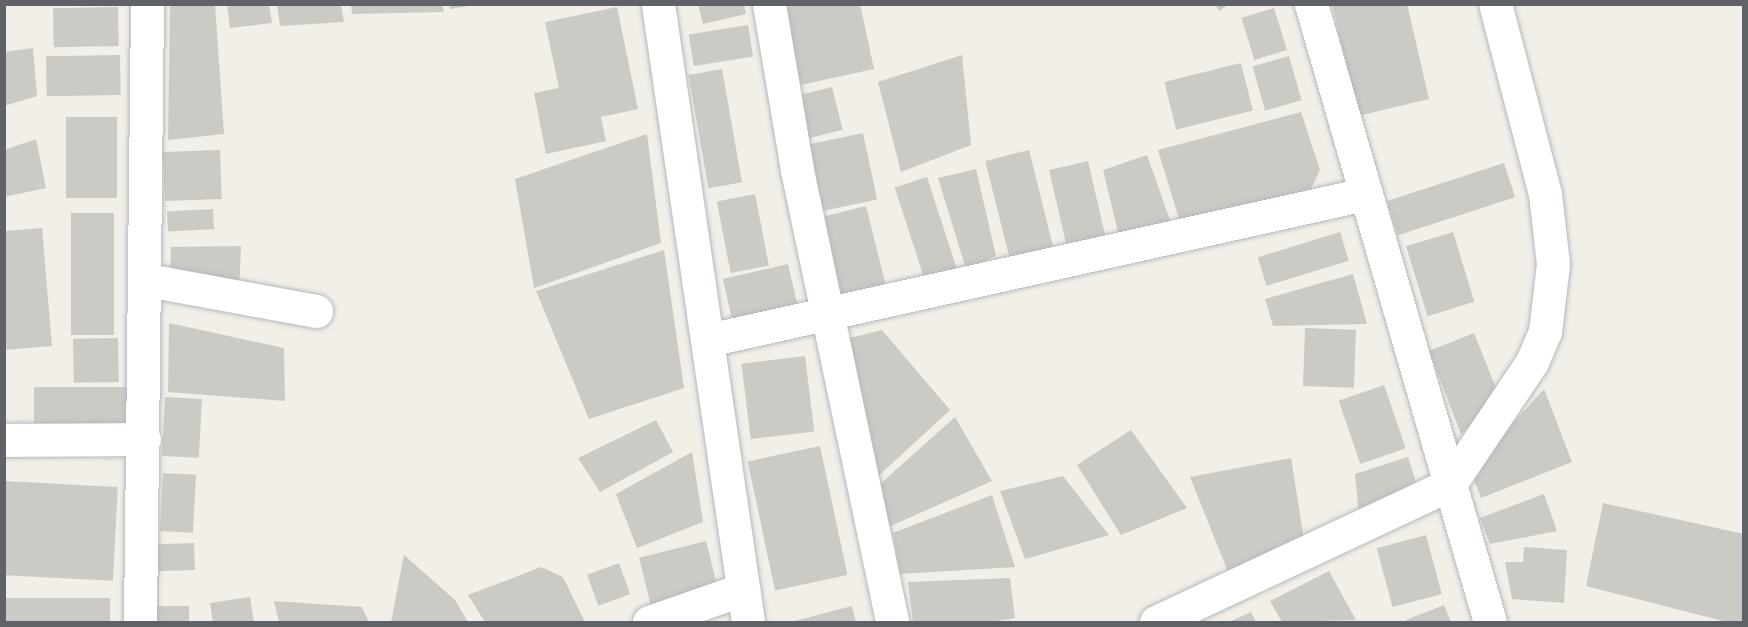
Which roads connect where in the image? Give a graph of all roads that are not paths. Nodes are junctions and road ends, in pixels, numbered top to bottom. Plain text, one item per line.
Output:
1 (147, 4) edge
2 (658, 4) edge
3 (769, 4) edge
4 (1311, 4) edge
5 (1495, 4) edge
6 (1365, 194) junction
7 (147, 280) junction
8 (316, 310) dead end
9 (826, 311) junction
10 (708, 340) junction
11 (144, 439) junction
12 (4, 440) edge
13 (1450, 484) junction
14 (743, 589) junction
15 (140, 622) edge
16 (649, 622) edge
17 (748, 622) edge
18 (892, 622) edge
19 (1156, 622) edge
20 (1490, 622) edge

1 - 7 street
2 - 10 street
3 - 9 street
4 - 6 street
5 - 13 street
6 - 9 street
6 - 13 street
7 - 8 street
7 - 11 street
9 - 10 street
9 - 18 street
10 - 14 street
11 - 12 street
11 - 15 street
13 - 19 street
13 - 20 street
14 - 16 street
14 - 17 street

